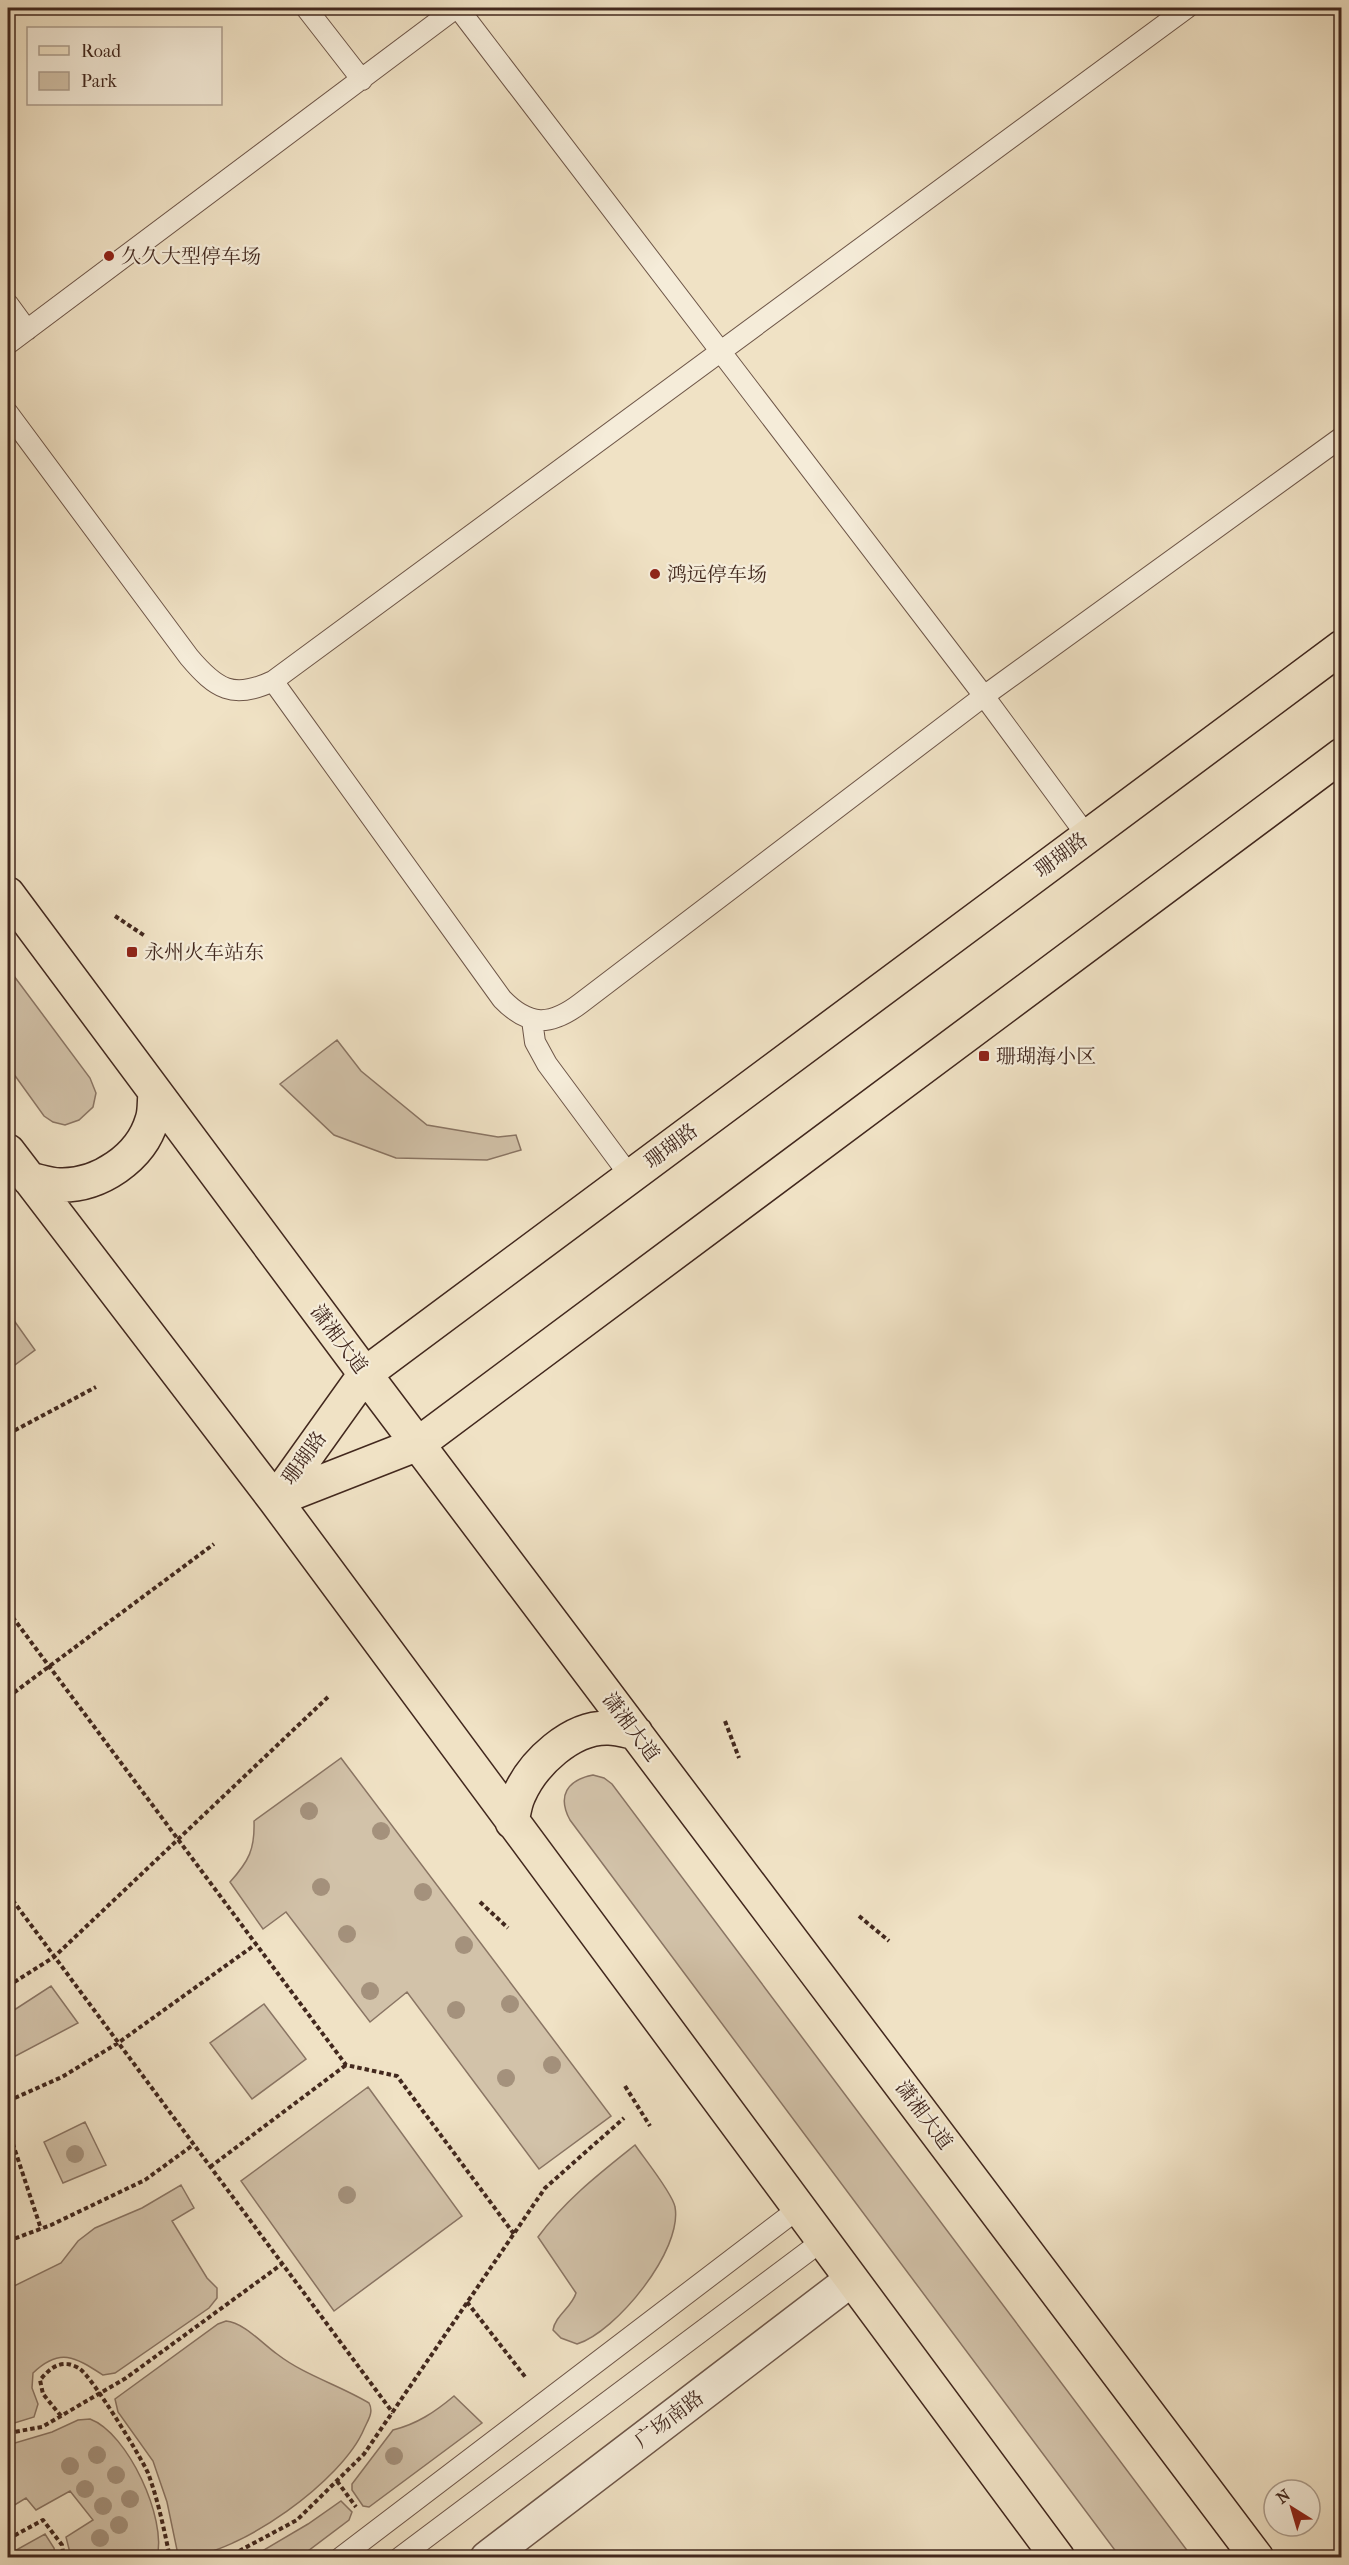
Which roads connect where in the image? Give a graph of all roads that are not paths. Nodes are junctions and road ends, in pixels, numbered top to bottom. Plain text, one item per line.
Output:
1 (306, 8) edge
2 (457, 8) edge
3 (1187, 8) edge
4 (362, 80) junction
5 (8, 304) edge
6 (27, 330) junction
7 (8, 344) edge
8 (719, 351) junction
9 (8, 413) edge
10 (1341, 437) edge
11 (1341, 647) edge
12 (273, 681) junction
13 (984, 696) junction
14 (1341, 755) edge
15 (1088, 836) junction
16 (8, 894) edge
17 (532, 1020) junction
18 (155, 1093) junction
19 (8, 1151) edge
20 (630, 1176) junction
21 (29, 1179) junction
22 (365, 1374) junction
23 (418, 1444) junction
24 (275, 1500) junction
25 (636, 1733) junction
26 (512, 1822) junction
27 (798, 2209) junction
28 (822, 2241) junction
29 (851, 2280) junction
30 (340, 2558) edge
31 (399, 2558) edge
32 (487, 2558) edge
33 (1058, 2558) edge
34 (1257, 2558) edge

1 - 4 lane
2 - 4 lane
2 - 8 lane
3 - 8 lane
4 - 6 lane
5 - 6 lane
6 - 7 lane
8 - 12 lane
8 - 13 lane
9 - 12 lane
10 - 13 lane
11 - 15 main road, 珊瑚路
12 - 17 lane
13 - 15 lane
13 - 17 lane
14 - 23 main road, 珊瑚路
15 - 20 main road, 珊瑚路
16 - 18 main road, 潇湘大道
17 - 20 lane
18 - 21 main road
18 - 22 main road, 潇湘大道
19 - 21 main road
20 - 22 main road, 珊瑚路
21 - 24 main road
22 - 23 main road, 潇湘大道
22 - 24 main road, 珊瑚路
23 - 24 main road, 珊瑚路
23 - 25 main road, 潇湘大道
24 - 26 main road
25 - 26 main road
25 - 34 main road, 潇湘大道
26 - 27 main road
27 - 28 main road
27 - 30 lane
28 - 29 main road
28 - 31 lane
29 - 32 street, 广场南路
29 - 33 main road

